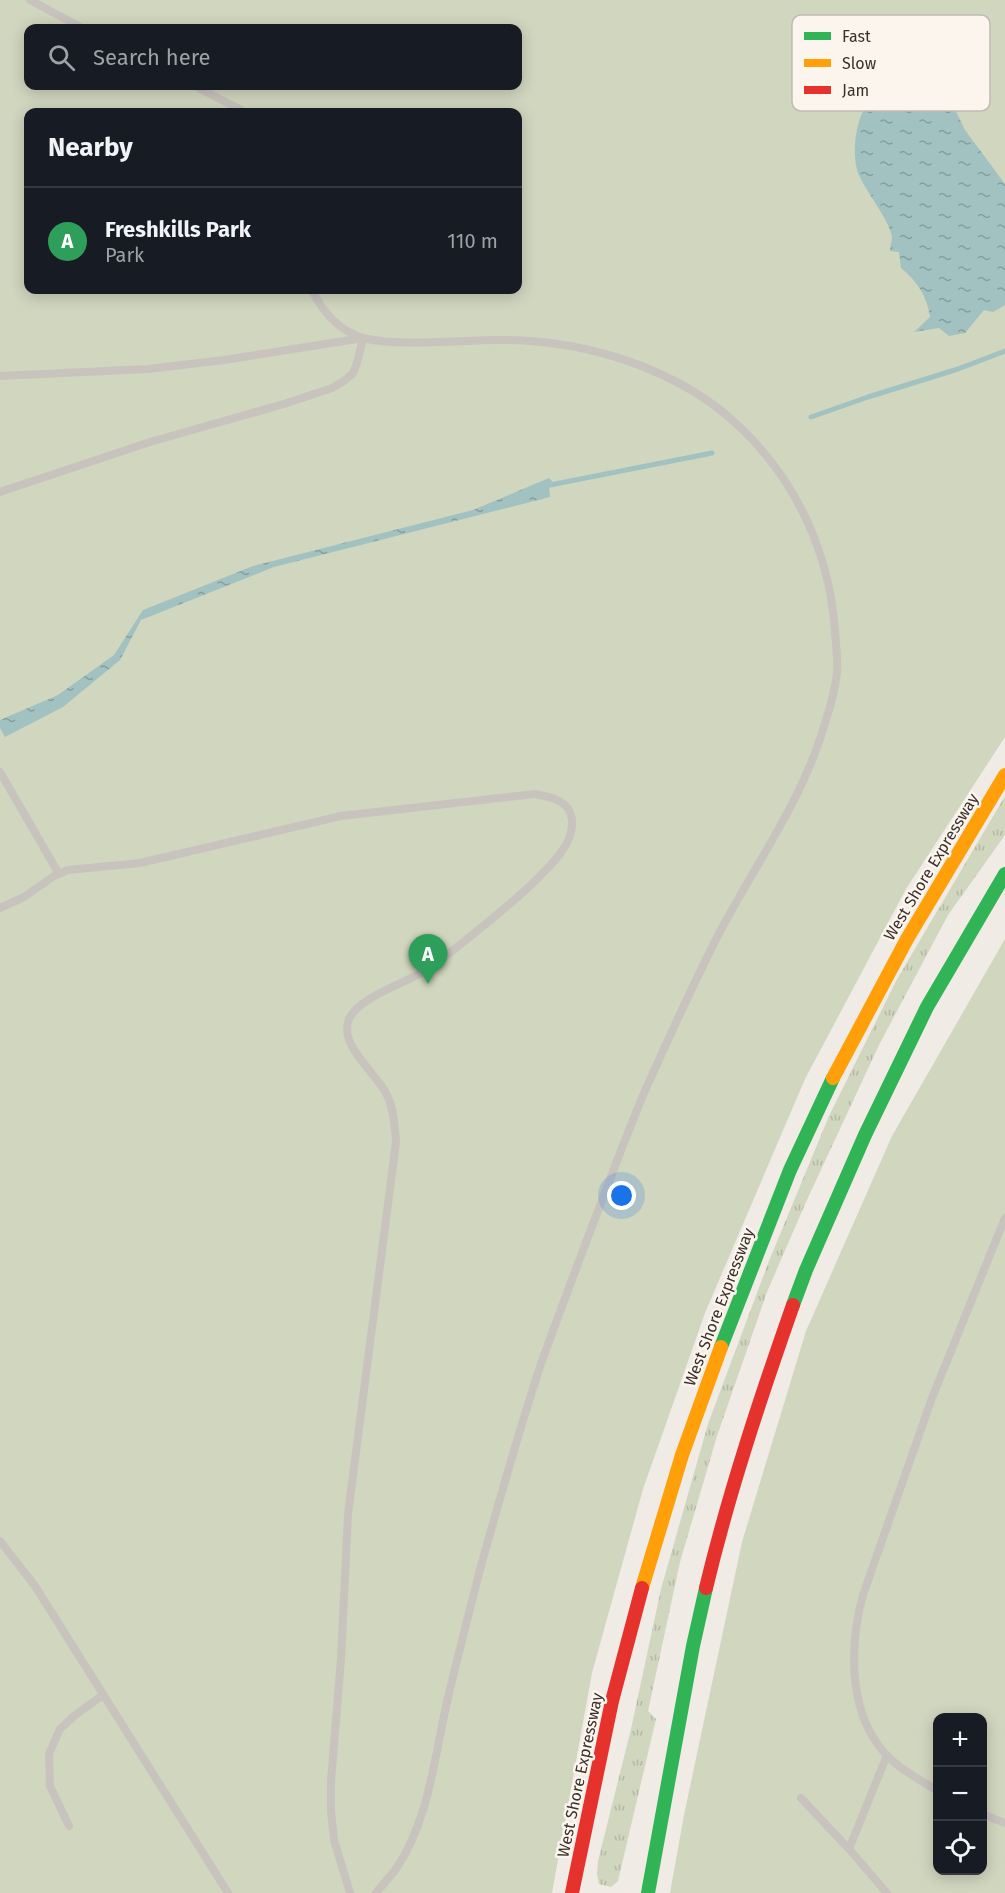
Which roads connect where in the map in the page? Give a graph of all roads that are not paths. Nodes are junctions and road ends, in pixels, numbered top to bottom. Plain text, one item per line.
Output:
1 (30, 0) edge
2 (75, 24) edge
3 (203, 90) edge
4 (237, 108) edge
5 (314, 294) edge
6 (363, 338) junction
7 (0, 376) edge
8 (0, 492) edge
9 (0, 771) edge
10 (1005, 775) edge
11 (58, 874) junction
12 (1005, 874) edge
13 (0, 908) edge
14 (943, 1006) dead end
15 (865, 1135) junction
16 (1005, 1218) edge
17 (0, 1541) edge
18 (104, 1695) junction
19 (887, 1755) junction
20 (933, 1788) edge
21 (801, 1798) dead end
22 (987, 1816) edge
23 (1005, 1823) edge
24 (69, 1826) dead end
25 (849, 1849) junction
26 (228, 1893) edge
27 (350, 1893) edge
28 (376, 1893) edge
29 (573, 1893) edge
30 (648, 1893) edge
31 (887, 1893) edge

1 - 2 lane
3 - 4 lane
5 - 6 lane
6 - 7 lane
6 - 8 lane
6 - 28 lane
9 - 11 lane
10 - 29 highway, West Shore Expressway
11 - 13 lane
11 - 27 lane
12 - 15 highway
14 - 15 highway
15 - 30 highway
16 - 19 lane
17 - 18 lane
18 - 24 lane
18 - 26 lane
19 - 20 lane
19 - 25 lane
21 - 25 lane
22 - 23 lane
25 - 31 lane

